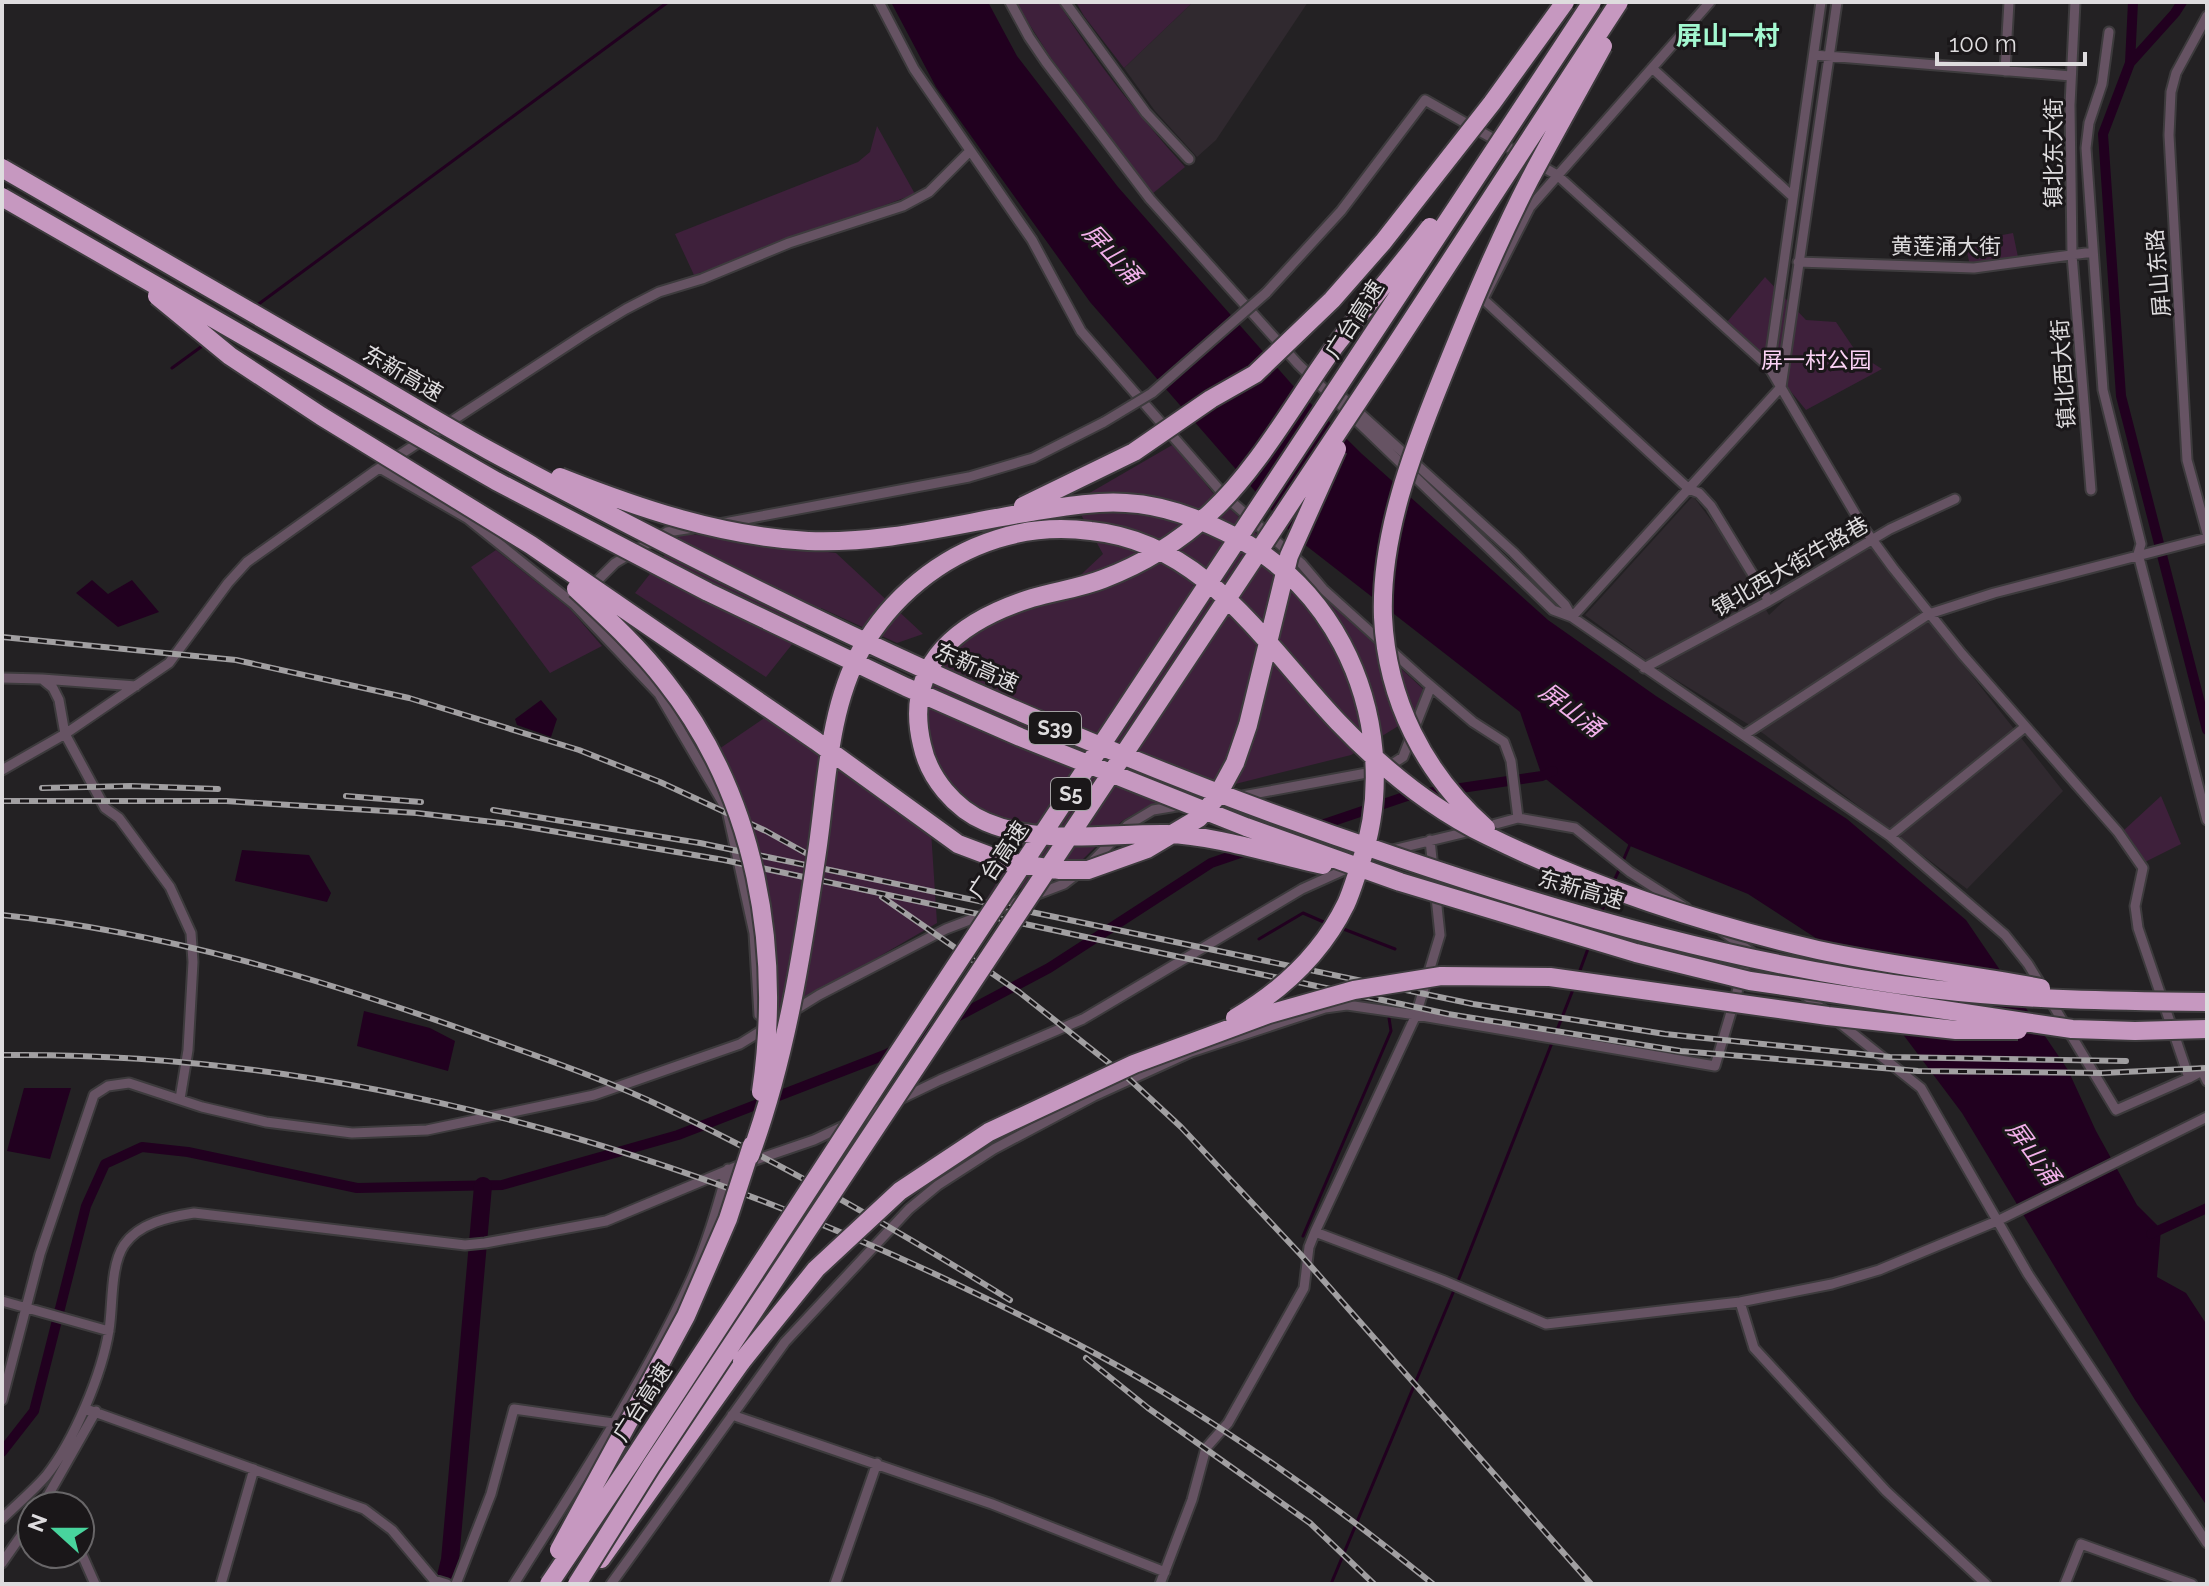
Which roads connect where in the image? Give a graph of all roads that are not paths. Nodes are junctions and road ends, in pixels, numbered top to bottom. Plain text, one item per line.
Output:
1 (879, 2) edge
2 (1010, 2) edge
3 (1065, 2) edge
4 (1565, 2) edge
5 (1592, 2) edge
6 (1619, 2) edge
7 (1628, 2) edge
8 (1710, 2) edge
9 (1821, 2) edge
10 (1837, 2) edge
11 (2009, 2) edge
12 (2075, 2) edge
13 (2207, 16) edge
14 (2109, 32) dead end
15 (1814, 55) junction
16 (1829, 56) junction
17 (1652, 68) junction
18 (2005, 71) junction
19 (2071, 76) junction
20 (1525, 101) junction
21 (969, 152) junction
22 (1189, 159) dead end
23 (2, 168) edge
24 (1557, 175) junction
25 (1792, 196) junction
26 (2, 197) edge
27 (2093, 252) junction
28 (2072, 255) junction
29 (1798, 262) junction
30 (129, 272) junction
31 (1389, 355) junction
32 (1769, 367) junction
33 (1781, 387) junction
34 (483, 447) junction
35 (380, 468) junction
36 (1689, 489) junction
37 (2091, 490) dead end
38 (1955, 499) dead end
39 (989, 519) junction
40 (2207, 536) edge
41 (1872, 539) junction
42 (531, 545) junction
43 (2138, 554) junction
44 (1769, 601) junction
45 (574, 604) junction
46 (1929, 614) junction
47 (1572, 617) junction
48 (1644, 668) junction
49 (2, 678) edge
50 (42, 679) junction
51 (136, 686) junction
52 (1431, 686) junction
53 (2025, 727) junction
54 (65, 734) junction
55 (1744, 735) junction
56 (2, 770) edge
57 (1518, 818) junction
58 (2207, 820) edge
59 (1890, 836) junction
60 (1430, 840) junction
61 (1512, 848) junction
62 (1400, 882) junction
63 (1749, 951) junction
64 (2107, 1001) junction
65 (2207, 1002) edge
66 (1416, 1015) junction
67 (2072, 1029) junction
68 (2207, 1029) edge
69 (760, 1031) junction
70 (1192, 1042) junction
71 (2189, 1078) junction
72 (2207, 1081) edge
73 (180, 1099) junction
74 (2207, 1117) edge
75 (750, 1156) junction
76 (728, 1169) junction
77 (1997, 1221) junction
78 (1315, 1232) junction
79 (2, 1301) edge
80 (1740, 1302) junction
81 (25, 1308) junction
82 (109, 1331) junction
83 (2, 1400) edge
84 (91, 1410) junction
85 (732, 1415) junction
86 (613, 1423) junction
87 (877, 1463) junction
88 (254, 1469) junction
89 (52, 1490) edge
90 (2, 1519) edge
91 (16, 1543) edge
92 (2207, 1543) edge
93 (2, 1563) edge
94 (1165, 1572) junction
95 (221, 1584) edge
96 (447, 1584) edge
97 (456, 1584) edge
98 (514, 1584) edge
99 (541, 1584) edge
100 (549, 1584) edge
101 (577, 1584) edge
102 (583, 1584) edge
103 (611, 1584) edge
104 (835, 1584) edge
105 (1160, 1584) edge
106 (1986, 1584) edge
107 (2065, 1584) edge
108 (2192, 1584) edge

1 - 21 street
2 - 47 street
3 - 22 street
4 - 39 highway, bridge
5 - 20 highway, 广台高速 / S5, bridge
6 - 31 highway, 广台高速 / S5, bridge
7 - 61 highway, bridge
8 - 17 street
9 - 15 street
10 - 16 street
11 - 18 street
12 - 19 street, 镇北东大街
13 - 40 street, 屏山东路
14 - 27 street
15 - 16 street
15 - 25 street
16 - 18 street
16 - 29 street
17 - 24 street
17 - 25 street
18 - 19 street
19 - 28 street, 镇北东大街
20 - 62 highway, bridge
20 - 100 highway, 广台高速 / S5, bridge
21 - 35 street
21 - 52 street
23 - 34 highway, 东新高速 / S39, bridge
24 - 32 street
24 - 36 street
24 - 45 street, bridge
25 - 32 street
26 - 30 highway, 东新高速 / S39, bridge
27 - 28 street, 黄莲涌大街
27 - 43 street
28 - 29 street, 黄莲涌大街
28 - 37 street, 镇北西大街
29 - 33 street
30 - 42 highway, bridge
30 - 62 highway, 东新高速 / S39, bridge
31 - 42 highway, bridge
31 - 101 highway, 广台高速 / S5, bridge
32 - 33 street
33 - 36 street
33 - 41 street
34 - 39 highway, bridge
34 - 64 highway, 东新高速 / S39, bridge
35 - 45 street
35 - 51 street
36 - 44 street
36 - 47 street
38 - 41 street, 镇北西大街牛路巷
39 - 70 highway, bridge
40 - 43 street
41 - 44 street, 镇北西大街牛路巷
41 - 46 street
42 - 75 highway, bridge
43 - 46 street
43 - 58 street
44 - 48 street, 镇北西大街牛路巷
45 - 69 street
46 - 53 street
46 - 55 street
47 - 48 street
48 - 55 street
49 - 50 street
50 - 51 street
50 - 54 street
51 - 54 street
52 - 57 street
52 - 69 street
53 - 59 street
53 - 71 street
54 - 56 street
54 - 73 street
55 - 59 street
57 - 60 street
57 - 63 street
59 - 71 street
60 - 66 street
60 - 76 street
61 - 64 highway, bridge
61 - 75 highway, bridge
62 - 67 highway, 东新高速 / S39, bridge
63 - 66 street
63 - 77 street
64 - 65 highway, 东新高速 / S39, bridge
66 - 78 street
66 - 85 street
67 - 68 highway, 东新高速 / S39, bridge
67 - 70 highway, bridge
69 - 73 street
70 - 102 highway, bridge
71 - 72 street
73 - 81 street
74 - 77 street
75 - 99 highway, bridge
76 - 82 street
76 - 86 street
77 - 80 street
77 - 92 street
78 - 80 street
78 - 94 street
79 - 81 street
80 - 106 street
81 - 82 street
81 - 83 street
82 - 84 street
84 - 88 street
84 - 89 street
84 - 90 street
85 - 87 street
85 - 103 street
86 - 97 street
86 - 98 street
87 - 94 street
87 - 104 street
88 - 95 street
88 - 96 street
91 - 93 street
94 - 105 street
107 - 108 street

